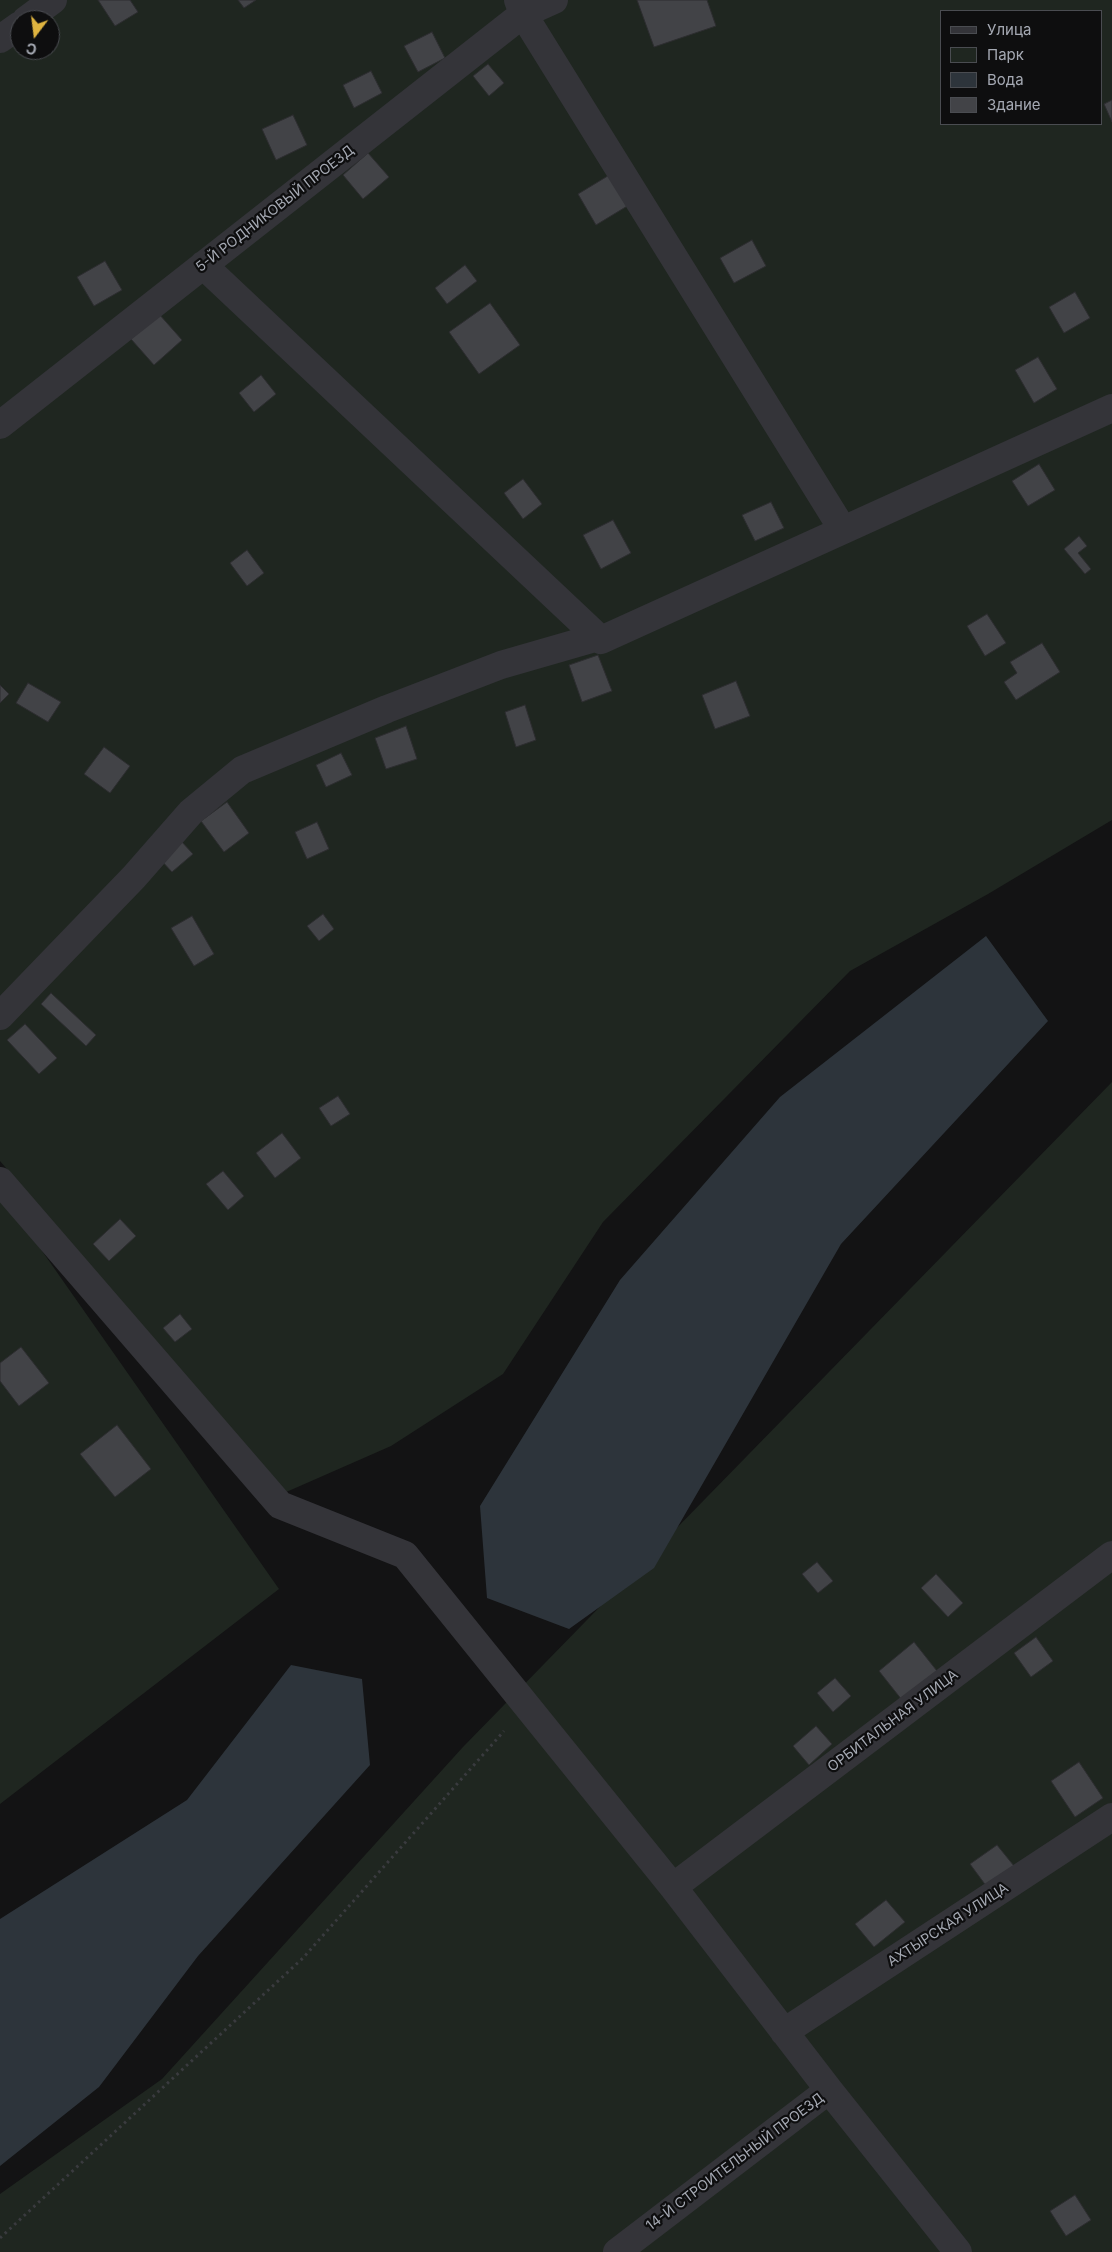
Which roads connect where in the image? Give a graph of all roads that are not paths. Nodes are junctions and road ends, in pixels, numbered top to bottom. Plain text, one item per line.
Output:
1 (54, 0) edge
2 (554, 0) edge
3 (520, 7) edge
4 (40, 10) edge
5 (203, 265) junction
6 (1112, 408) edge
7 (0, 425) edge
8 (843, 530) junction
9 (598, 637) junction
10 (0, 1016) edge
11 (0, 1181) edge
12 (1112, 1555) edge
13 (1112, 1817) edge
14 (673, 1887) junction
15 (784, 2032) junction
16 (829, 2090) junction
17 (616, 2252) edge
18 (958, 2252) edge

1 - 4 street
2 - 3 street, 5-Й РОДНИКОВЫЙ ПРОЕЗД
3 - 5 street, 5-Й РОДНИКОВЫЙ ПРОЕЗД
3 - 8 street
5 - 7 street, 5-Й РОДНИКОВЫЙ ПРОЕЗД
5 - 9 street
6 - 8 street
8 - 9 street
9 - 10 street
11 - 14 street
12 - 14 street, ОРБИТАЛЬНАЯ УЛИЦА
13 - 15 street, АХТЫРСКАЯ УЛИЦА
14 - 15 street
15 - 16 street
16 - 17 street, 14-Й СТРОИТЕЛЬНЫЙ ПРОЕЗД
16 - 18 street

